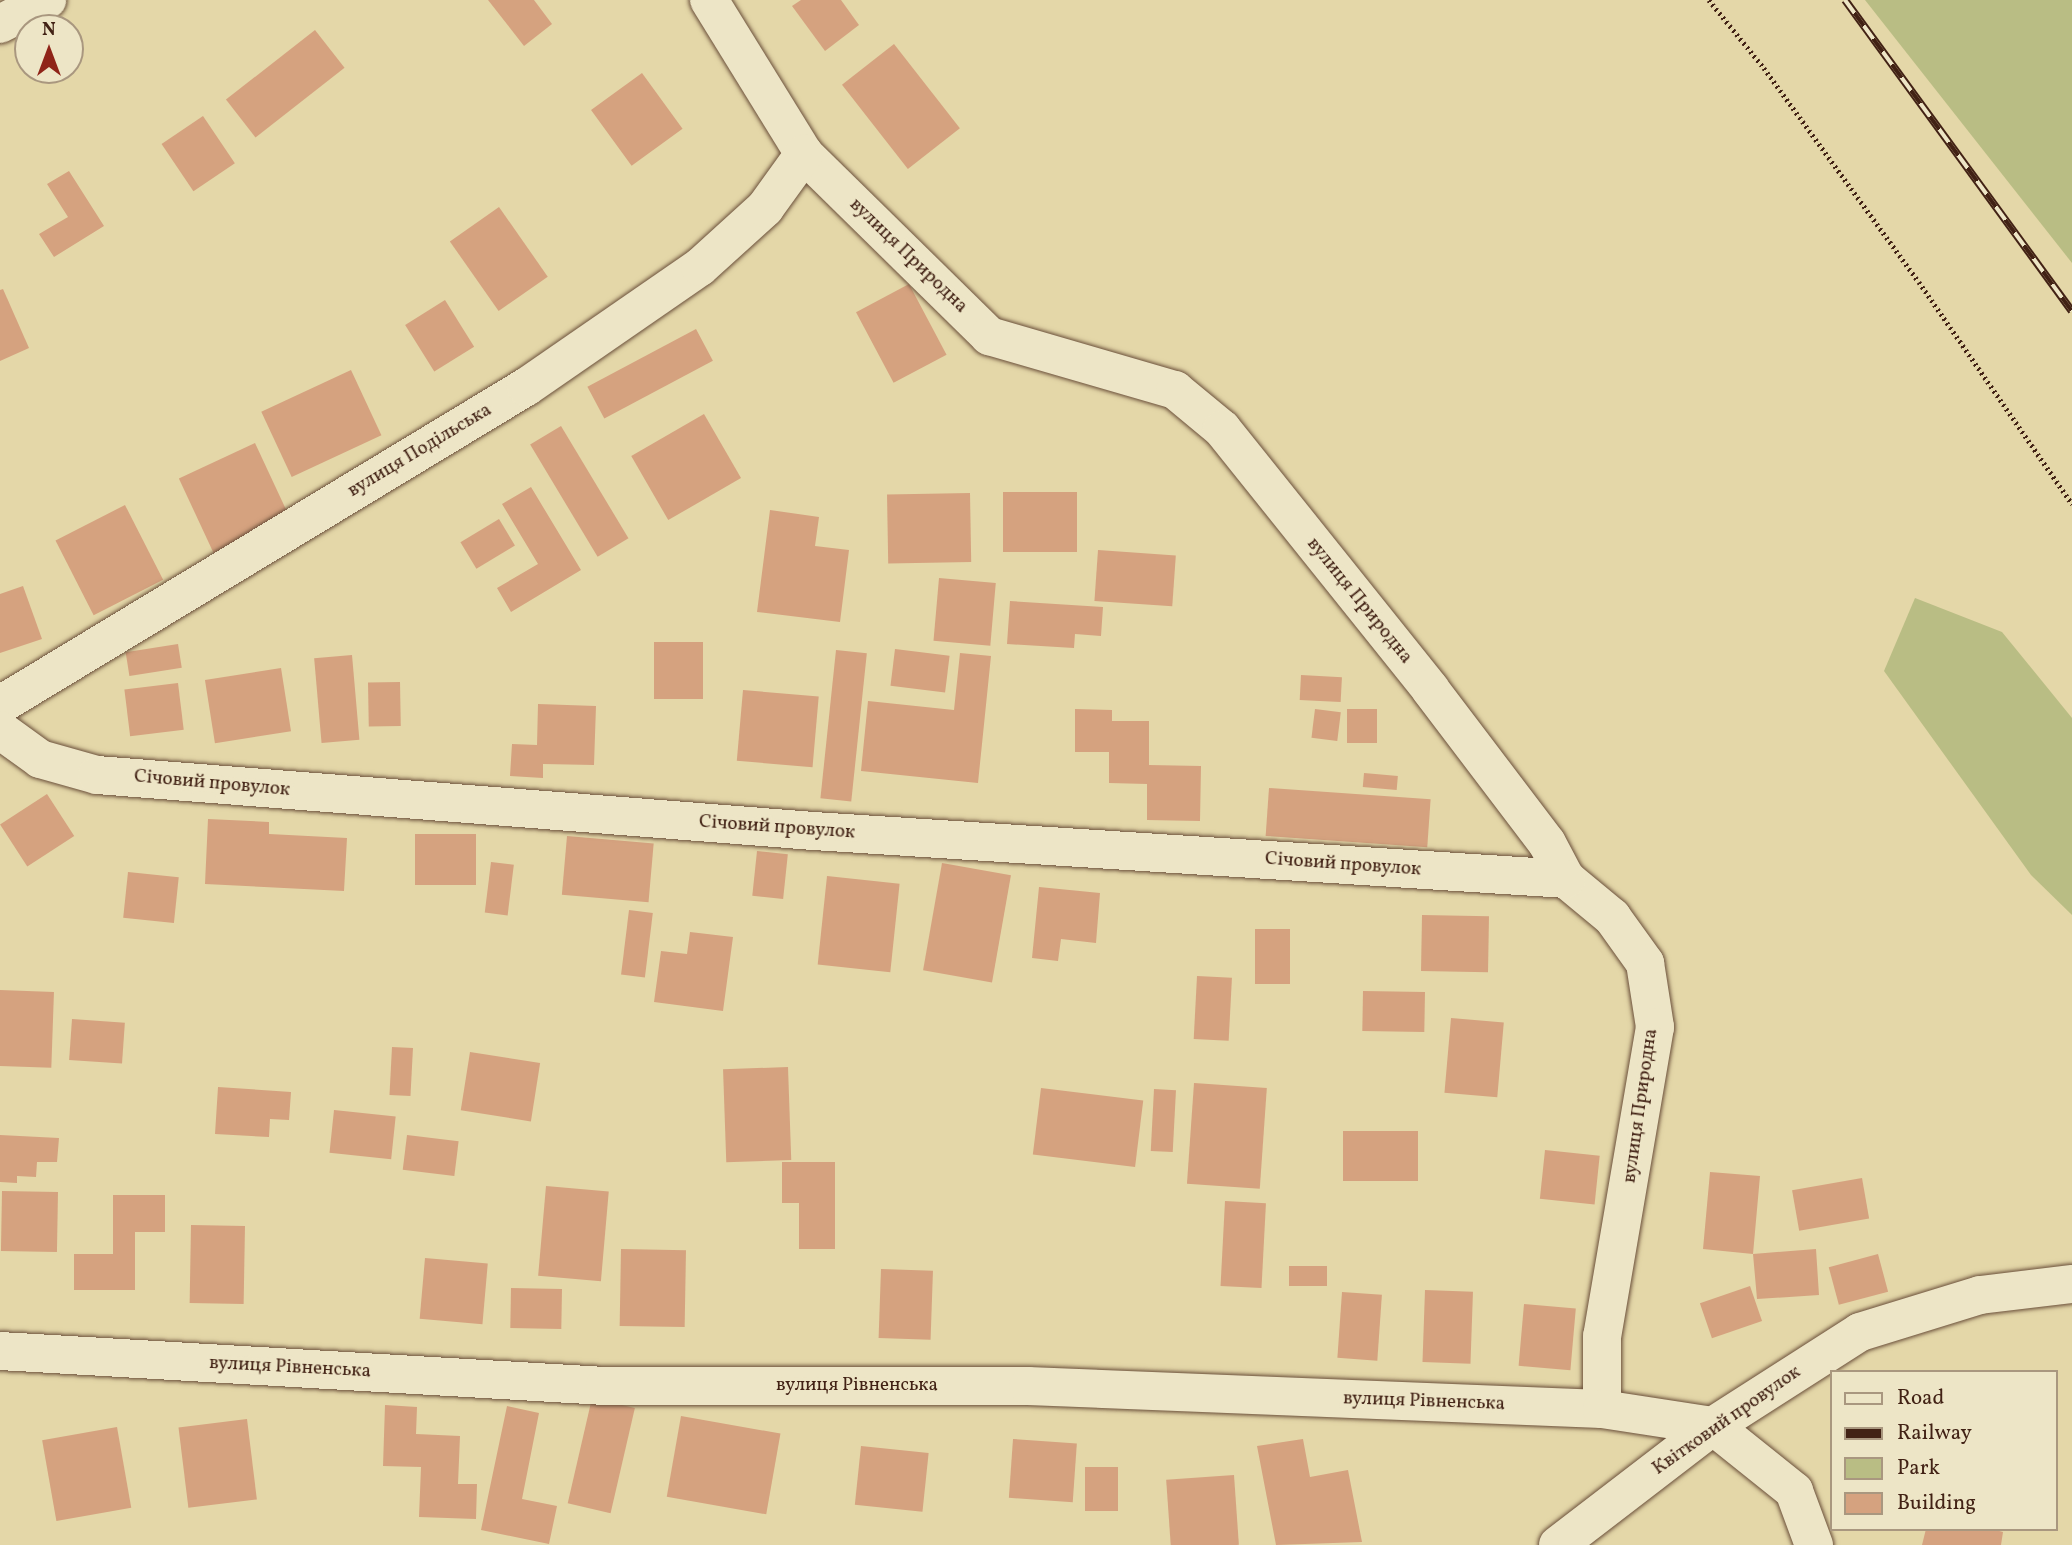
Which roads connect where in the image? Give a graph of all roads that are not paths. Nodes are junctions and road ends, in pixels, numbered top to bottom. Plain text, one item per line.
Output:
1 (47, 0) edge
2 (709, 0) edge
3 (0, 24) edge
4 (804, 154) junction
5 (0, 705) edge
6 (0, 730) edge
7 (1566, 879) junction
8 (2069, 1288) edge
9 (0, 1351) edge
10 (1602, 1409) junction
11 (1713, 1426) junction
12 (1558, 1545) edge
13 (1814, 1545) edge

1 - 3 street
2 - 4 street, вулиця Природна
4 - 5 street, вулиця Подільська
4 - 7 street, вулиця Природна
6 - 7 street, Січовий провулок
7 - 10 street, вулиця Природна
8 - 11 street, Квітковий провулок
9 - 10 street, вулиця Рівненська
10 - 11 street, вулиця Рівненська
11 - 12 street, Квітковий провулок
11 - 13 street

